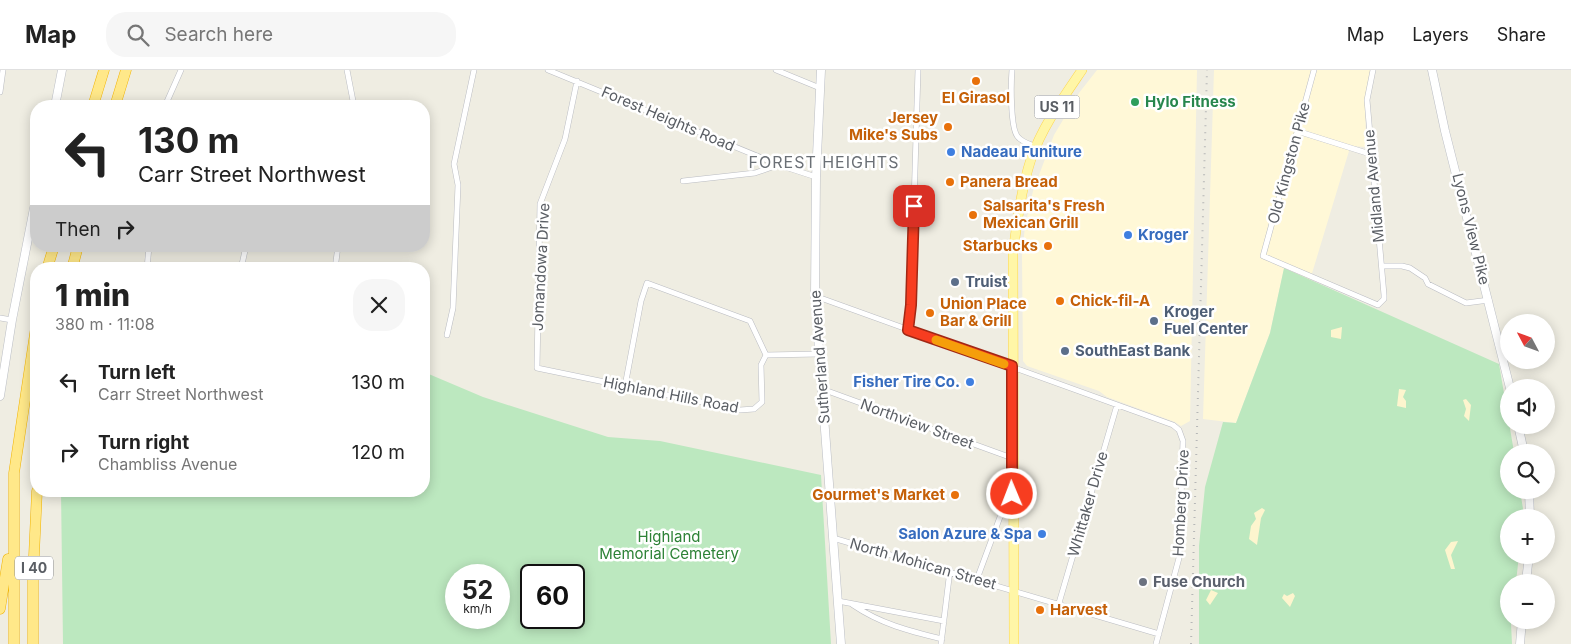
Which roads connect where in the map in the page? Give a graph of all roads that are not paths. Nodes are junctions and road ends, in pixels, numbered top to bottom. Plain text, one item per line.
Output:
1 (3, 70) edge
2 (62, 70) edge
3 (104, 70) edge
4 (126, 70) edge
5 (181, 70) edge
6 (348, 70) edge
7 (474, 70) edge
8 (548, 70) edge
9 (776, 70) edge
10 (821, 70) edge
11 (918, 70) edge
12 (1012, 70) edge
13 (1082, 70) edge
14 (1314, 70) edge
15 (1374, 70) edge
16 (1432, 70) edge
17 (577, 81) junction
18 (820, 88) junction
19 (0, 92) edge
20 (56, 100) edge
21 (95, 100) edge
22 (117, 100) edge
23 (168, 100) edge
24 (353, 100) edge
25 (1297, 131) junction
26 (1036, 147) junction
27 (1370, 154) junction
28 (779, 165) junction
29 (816, 177) junction
30 (683, 181) dead end
31 (30, 228) edge
32 (1382, 266) junction
33 (815, 296) junction
34 (1489, 300) junction
35 (1381, 303) joint
36 (0, 318) edge
37 (12, 320) junction
38 (908, 330) junction
39 (447, 336) dead end
40 (819, 354) junction
41 (766, 355) junction
42 (1012, 366) junction
43 (30, 367) edge
44 (537, 368) joint
45 (1508, 379) edge
46 (625, 386) junction
47 (822, 389) junction
48 (0, 396) edge
49 (1116, 405) junction
50 (1012, 458) junction
51 (37, 497) edge
52 (1013, 512) junction
53 (14, 524) junction
54 (833, 538) junction
55 (950, 570) junction
56 (977, 579) junction
57 (1013, 590) junction
58 (838, 600) junction
59 (851, 603) junction
60 (1059, 603) junction
61 (0, 609) edge
62 (944, 621) junction
63 (1521, 629) edge
64 (1159, 634) junction
65 (941, 642) edge
66 (14, 644) edge
67 (34, 644) edge
68 (842, 644) edge
69 (1014, 644) edge
70 (1156, 644) edge
71 (1520, 644) edge

1 - 19 street
2 - 20 street
3 - 21 highway
4 - 22 highway
5 - 23 street
6 - 24 street
7 - 39 street
8 - 17 street, Forest Heights Road
9 - 18 street
10 - 18 street, Sutherland Avenue
11 - 38 street
12 - 26 street
13 - 26 main road, US 11
14 - 25 street, Old Kingston Pike
15 - 27 street, Midland Avenue
16 - 34 street, Lyons View Pike
17 - 28 street, Forest Heights Road
17 - 44 street, Jomandowa Drive
18 - 29 street, Sutherland Avenue
25 - 27 street
25 - 35 street, Old Kingston Pike
26 - 42 main road, US 11
27 - 32 street, Midland Avenue
28 - 29 street, Forest Heights Road
28 - 30 street
29 - 33 street, Sutherland Avenue
31 - 37 street
32 - 34 street
32 - 35 street, Midland Avenue
33 - 38 street, Homberg Drive
33 - 40 street, Sutherland Avenue
34 - 45 street, Lyons View Pike
36 - 37 street
37 - 48 street
38 - 42 street, Homberg Drive
40 - 41 street
40 - 47 street, Sutherland Avenue
41 - 46 street, Highland Hills Road
41 - 46 street
42 - 49 street, Homberg Drive
42 - 50 main road, US 11
43 - 53 highway, I 40
44 - 46 street, Highland Hills Road
47 - 50 street, Northview Street
47 - 54 street, Sutherland Avenue
49 - 60 street, Whittaker Drive
49 - 64 street, Homberg Drive
50 - 52 main road, US 11
51 - 67 highway, I 40
52 - 56 street
52 - 57 main road, US 11
53 - 61 highway
53 - 66 highway, I 40
54 - 55 street, North Mohican Street
54 - 58 street, Sutherland Avenue
55 - 56 street, North Mohican Street
55 - 62 street
56 - 57 street, North Mohican Street
57 - 60 street, North Mohican Street
57 - 69 main road, US 11
58 - 59 street
58 - 68 street, Sutherland Avenue
59 - 62 street
59 - 65 street
60 - 64 street, North Mohican Street
62 - 65 street
63 - 71 street
64 - 70 street, Homberg Drive

